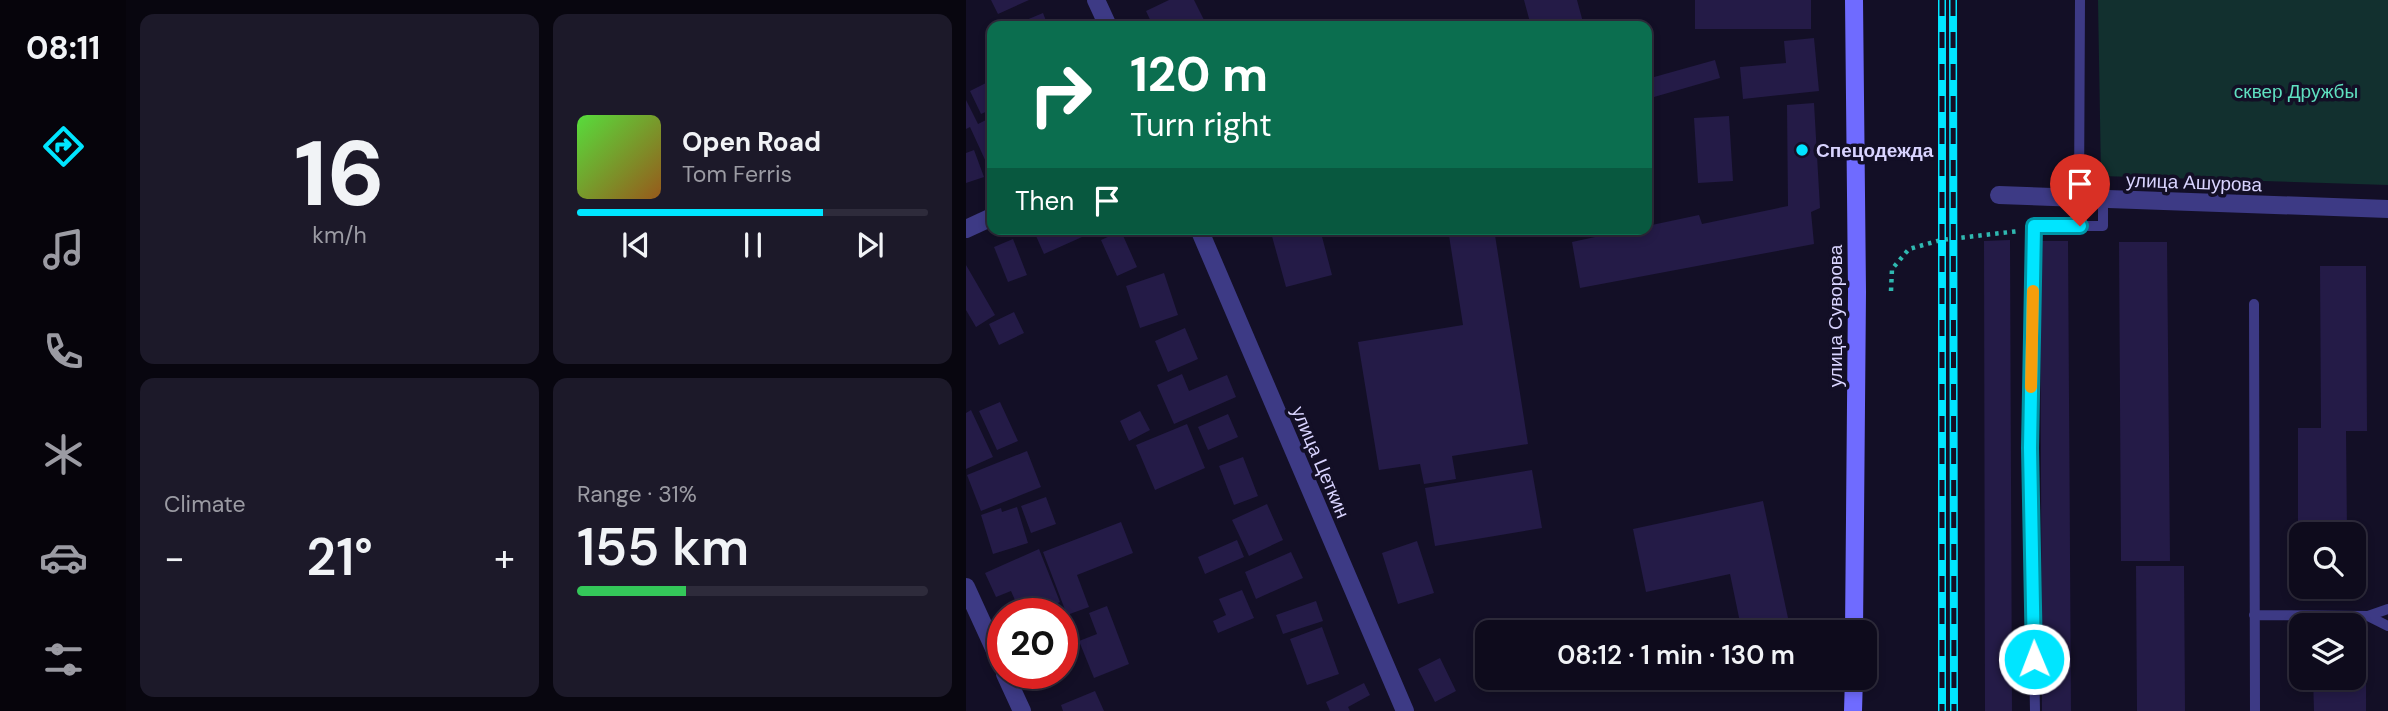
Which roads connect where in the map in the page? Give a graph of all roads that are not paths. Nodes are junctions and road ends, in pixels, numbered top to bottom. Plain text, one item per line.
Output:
1 (1096, 0) edge
2 (1854, 0) edge
3 (2080, 0) edge
4 (1106, 21) edge
5 (2000, 195) dead end
6 (2079, 199) junction
7 (2103, 200) junction
8 (2388, 209) edge
9 (987, 219) edge
10 (966, 229) edge
11 (1202, 235) edge
12 (2254, 304) dead end
13 (966, 587) edge
14 (2388, 609) edge
15 (2255, 615) junction
16 (2368, 616) junction
17 (1854, 620) edge
18 (2388, 626) edge
19 (987, 633) edge
20 (1012, 689) edge
21 (1854, 690) edge
22 (1022, 711) edge
23 (1405, 711) edge
24 (1853, 711) edge
25 (2035, 711) edge
26 (2255, 711) edge

1 - 4 street
2 - 17 main road, улица Суворова
3 - 6 lane
5 - 6 street, улица Ашурова
6 - 7 street, улица Ашурова
7 - 8 street, улица Ашурова
7 - 25 lane
9 - 10 street
11 - 23 street, улица Цеткин
12 - 15 lane
13 - 19 street
14 - 16 lane
15 - 16 lane
15 - 26 lane
16 - 18 lane
20 - 22 street
21 - 24 main road

